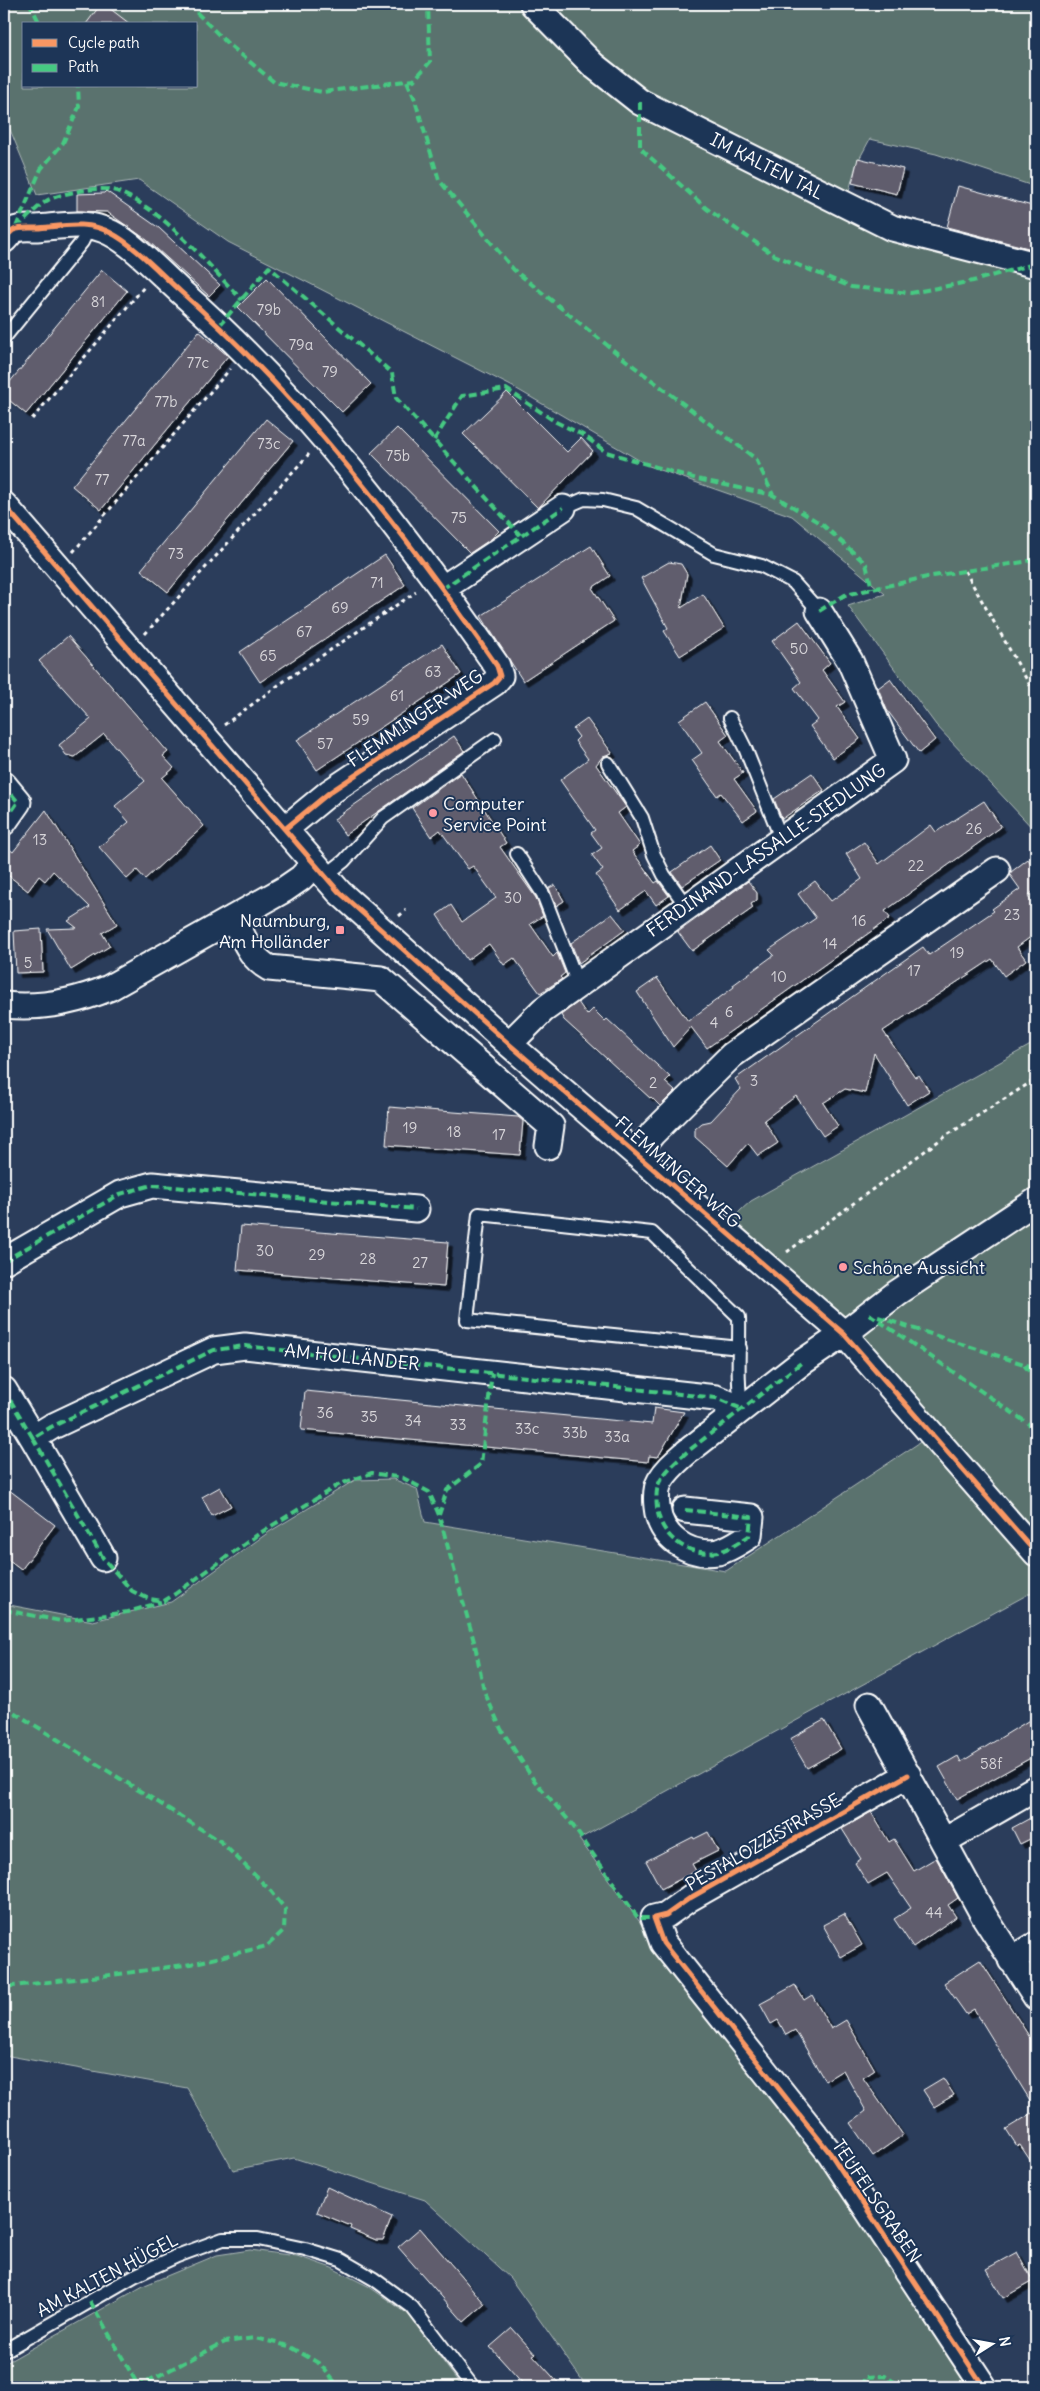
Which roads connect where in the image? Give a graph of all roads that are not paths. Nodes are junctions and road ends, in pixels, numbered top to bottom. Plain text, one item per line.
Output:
1 (533, 4) edge
2 (90, 226) junction
3 (4, 240) edge
4 (1036, 265) edge
5 (4, 338) edge
6 (4, 505) edge
7 (563, 508) joint
8 (438, 584) junction
9 (819, 611) joint
10 (730, 718) dead end
11 (495, 739) dead end
12 (608, 763) dead end
13 (4, 785) edge
14 (4, 822) edge
15 (285, 829) junction
16 (781, 838) junction
17 (517, 854) dead end
18 (320, 870) junction
19 (997, 870) dead end
20 (687, 907) junction
21 (233, 918) junction
22 (578, 984) junction
23 (4, 1005) edge
24 (510, 1044) junction
25 (548, 1146) dead end
26 (636, 1154) junction
27 (1036, 1201) edge
28 (416, 1209) dead end
29 (4, 1261) edge
30 (844, 1334) junction
31 (740, 1348) junction
32 (4, 1391) edge
33 (742, 1409) junction
34 (33, 1438) junction
35 (685, 1510) dead end
36 (1036, 1553) edge
37 (103, 1558) dead end
38 (869, 1705) dead end
39 (908, 1775) junction
40 (1036, 1788) edge
41 (944, 1841) junction
42 (663, 1943) joint
43 (1036, 1945) edge
44 (1011, 1960) junction
45 (1036, 1997) edge
46 (4, 2350) edge
47 (473, 2387) edge
48 (984, 2387) edge

1 - 4 street, IM KALTEN TAL
2 - 3 street, FLEMMINGER WEG
2 - 5 lane
2 - 8 street, FLEMMINGER WEG
6 - 15 street, FLEMMINGER WEG
7 - 8 street
7 - 9 lane
8 - 15 street, FLEMMINGER WEG
9 - 16 street, FERDINAND-LASSALLE-SIEDLUNG
10 - 16 lane
11 - 18 lane
12 - 20 lane
13 - 14 street
15 - 18 street, FLEMMINGER WEG
16 - 20 street, FERDINAND-LASSALLE-SIEDLUNG
17 - 22 lane
18 - 21 street
18 - 24 street, FLEMMINGER WEG
19 - 26 street
20 - 22 street, FERDINAND-LASSALLE-SIEDLUNG
21 - 23 street
21 - 25 street
22 - 24 street, FERDINAND-LASSALLE-SIEDLUNG
24 - 26 street, FLEMMINGER WEG
26 - 30 street, FLEMMINGER WEG
27 - 30 street
28 - 29 street
30 - 33 street
30 - 36 street, FLEMMINGER WEG
31 - 31 lane
31 - 33 lane
32 - 34 street
33 - 34 street, AM HOLLÄNDER
33 - 35 street
34 - 37 street
38 - 39 street
39 - 41 street
39 - 42 street, PESTALOZZISTRASSE
40 - 41 street
41 - 44 street
42 - 48 street, TEUFELSGRABEN
43 - 44 street
44 - 45 street
46 - 47 lane, AM KALTEN HÜGEL

